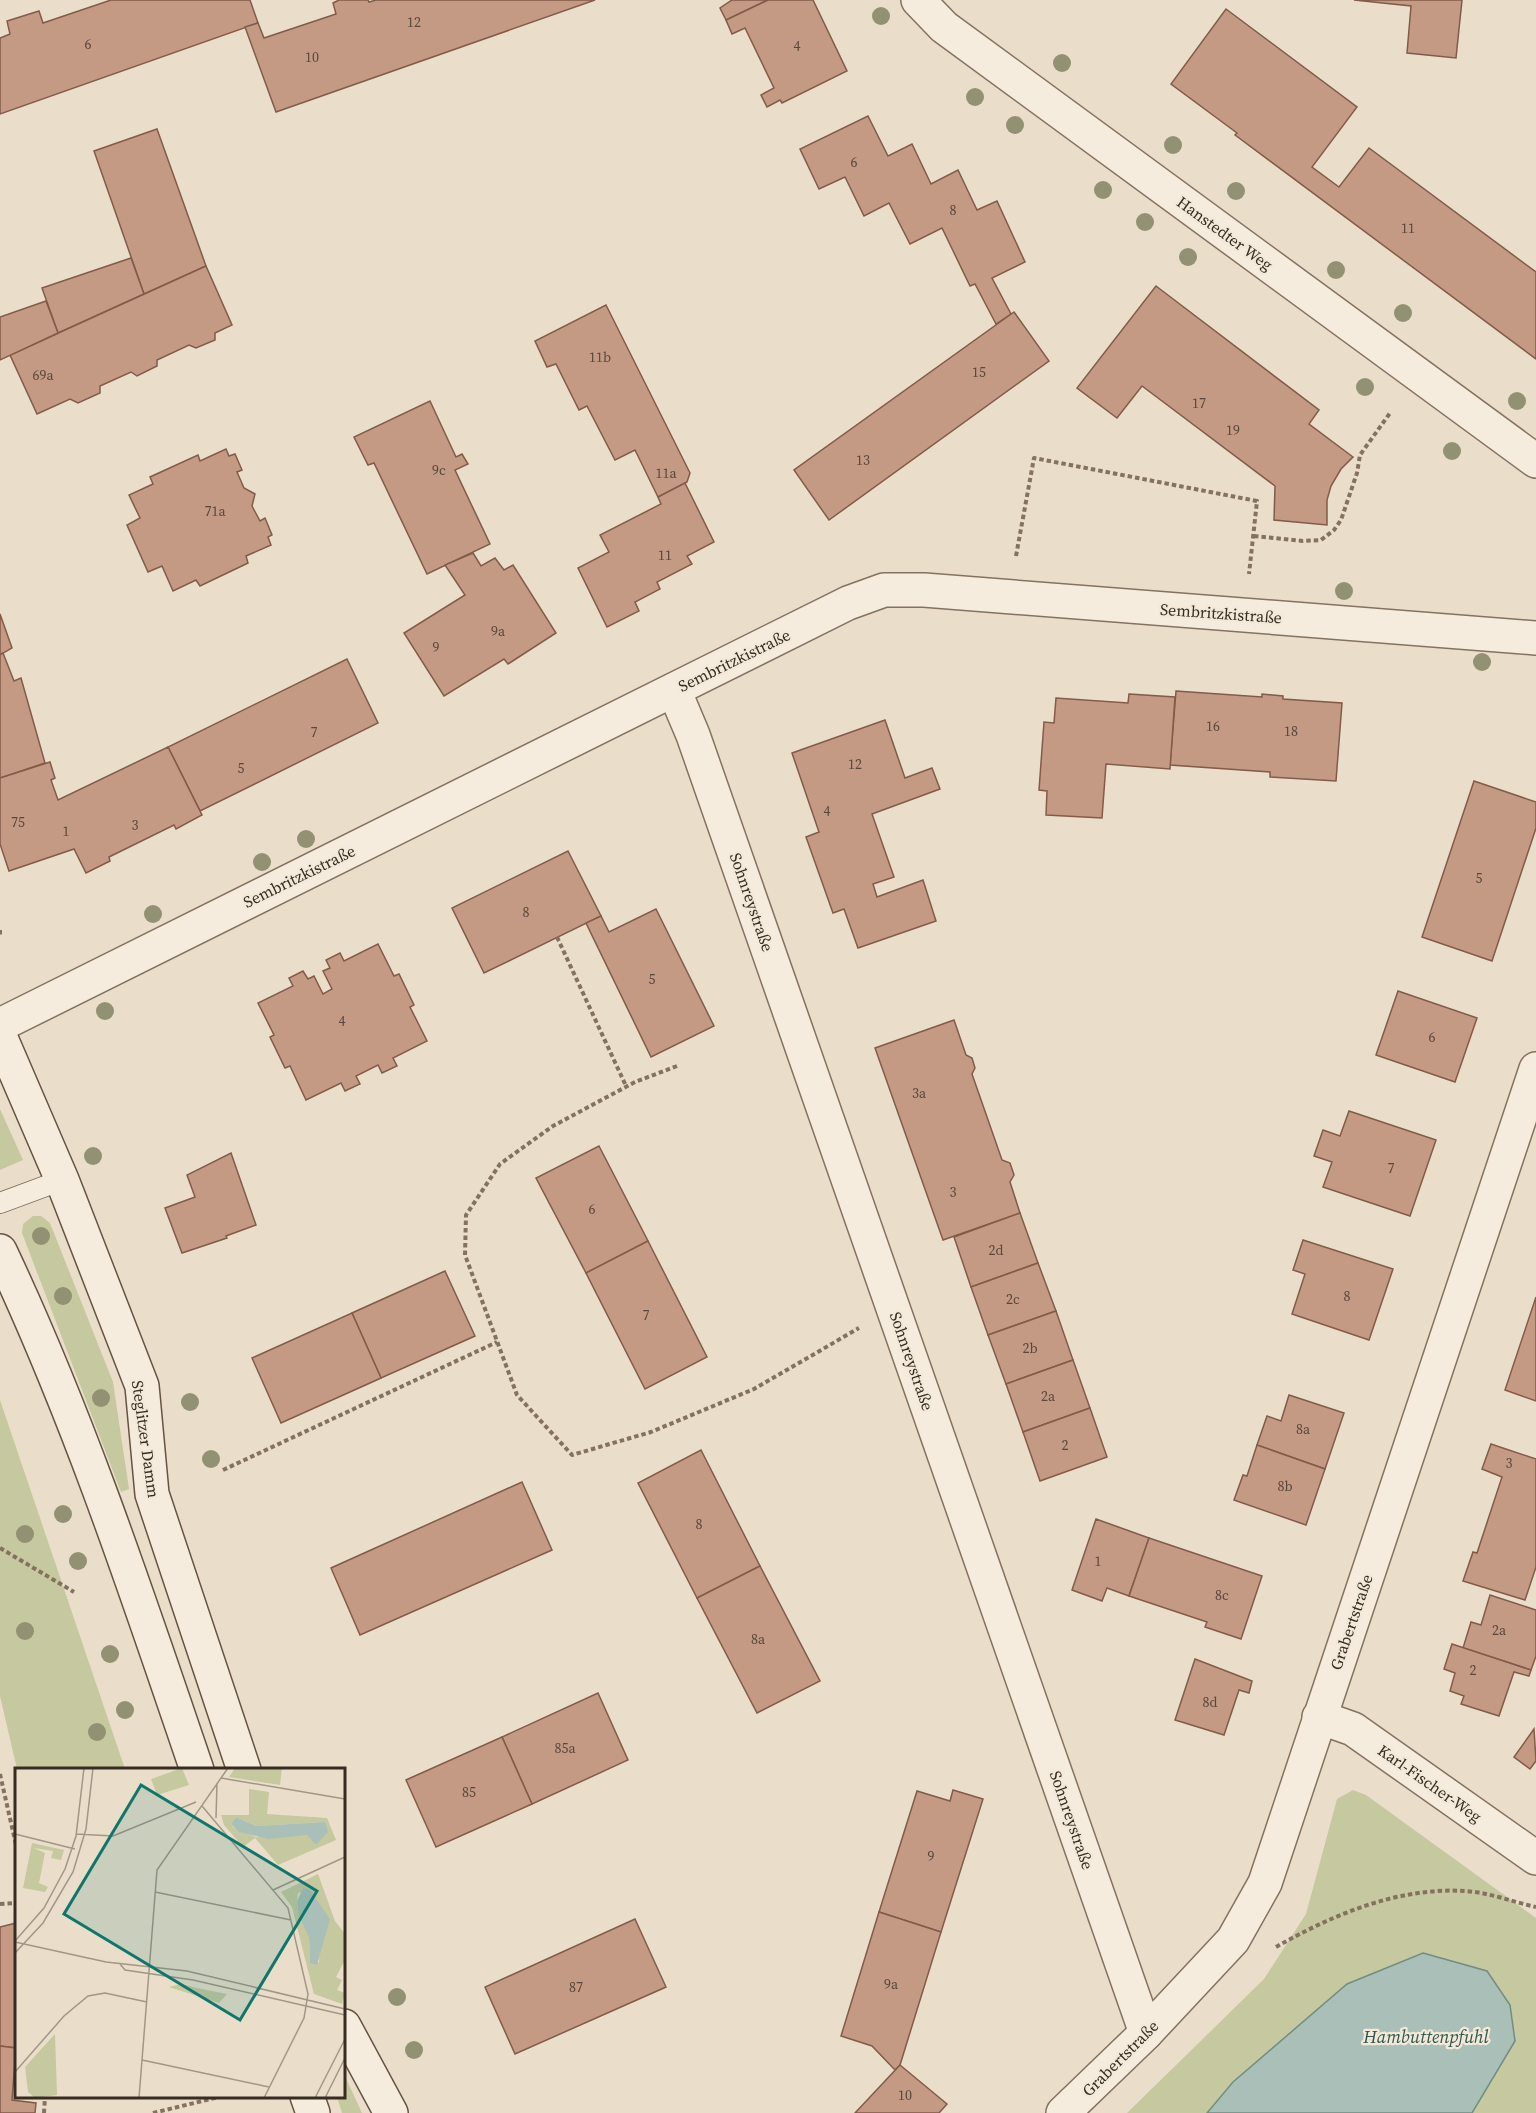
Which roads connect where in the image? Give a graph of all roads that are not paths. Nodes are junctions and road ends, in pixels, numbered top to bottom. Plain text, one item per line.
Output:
1 (918, 0) edge
2 (1536, 461) edge
3 (1536, 638) edge
4 (674, 690) junction
5 (0, 1025) edge
6 (0, 1036) edge
7 (1536, 1069) edge
8 (62, 1180) junction
9 (0, 1203) edge
10 (0, 1251) edge
11 (1319, 1717) junction
12 (196, 1768) edge
13 (243, 1768) edge
14 (1536, 1858) edge
15 (345, 2027) edge
16 (1146, 2033) junction
17 (308, 2098) edge
18 (313, 2113) edge
19 (392, 2113) edge
20 (1063, 2113) edge

1 - 2 street, Hanstedter Weg
3 - 4 street, Sembritzkistraße
4 - 5 street, Sembritzkistraße
4 - 16 street, Sohnreystraße
6 - 8 street, Steglitzer Damm
7 - 11 street, Grabertstraße
8 - 9 lane
8 - 13 street, Steglitzer Damm
10 - 12 street
11 - 14 street, Karl-Fischer-Weg
11 - 16 street, Grabertstraße
15 - 19 street
16 - 20 street, Grabertstraße
17 - 18 street

